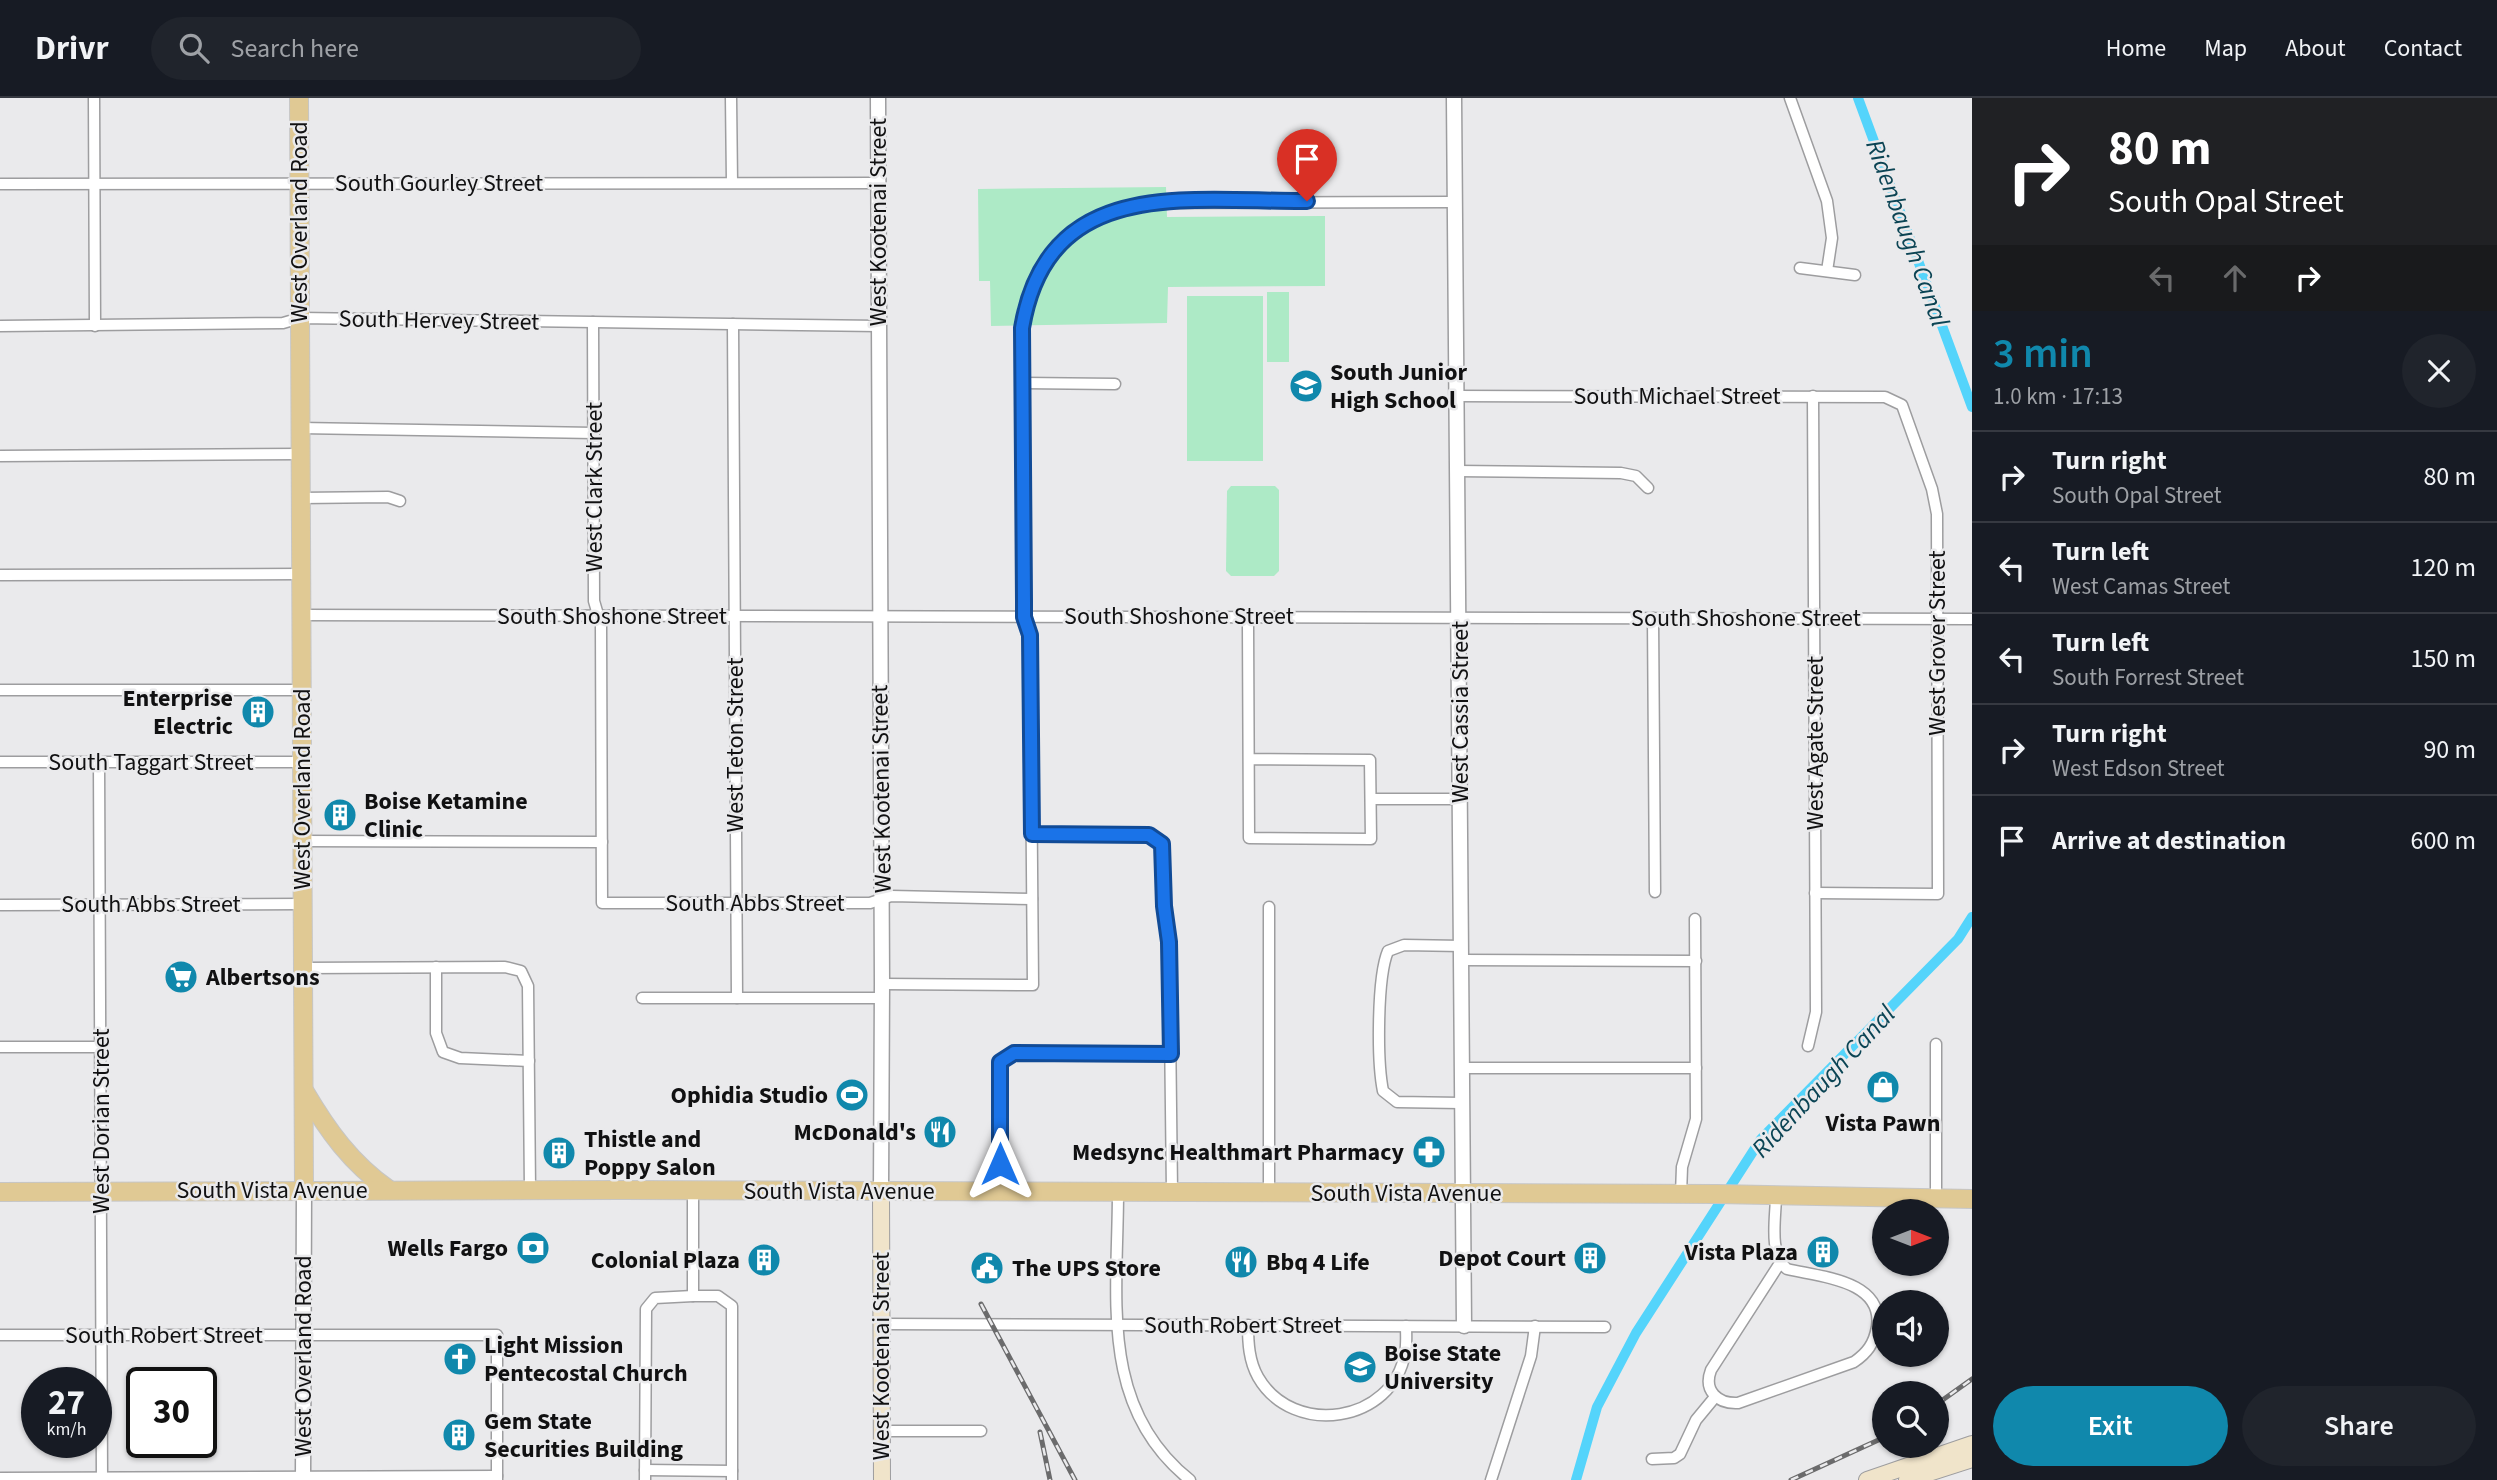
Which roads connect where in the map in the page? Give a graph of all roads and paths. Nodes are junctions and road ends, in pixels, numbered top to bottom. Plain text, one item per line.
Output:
1 (93, 98) edge
2 (299, 98) edge
3 (731, 98) edge
4 (878, 98) edge
5 (1454, 98) edge
6 (1790, 98) edge
7 (299, 183) junction
8 (732, 183) junction
9 (878, 183) junction
10 (0, 184) edge
11 (94, 184) junction
12 (1455, 202) junction
13 (1800, 268) dead end
14 (1828, 271) junction
15 (1855, 275) dead end
16 (300, 318) junction
17 (593, 322) junction
18 (733, 324) junction
19 (0, 326) edge
20 (95, 326) junction
21 (879, 326) junction
22 (1023, 383) junction
23 (1115, 384) dead end
24 (1456, 396) junction
25 (1813, 396) junction
26 (1897, 400) joint
27 (300, 428) junction
28 (594, 433) junction
29 (300, 454) junction
30 (0, 456) edge
31 (1457, 471) junction
32 (1648, 488) dead end
33 (301, 498) junction
34 (400, 501) dead end
35 (301, 574) junction
36 (0, 575) edge
37 (301, 615) junction
38 (597, 616) junction
39 (734, 616) junction
40 (879, 616) junction
41 (1459, 616) junction
42 (1024, 617) junction
43 (1248, 617) junction
44 (1654, 618) junction
45 (1814, 618) junction
46 (1938, 618) junction
47 (1972, 618) edge
48 (0, 690) edge
49 (302, 690) junction
50 (1249, 760) junction
51 (0, 762) edge
52 (99, 762) junction
53 (302, 762) junction
54 (1371, 799) junction
55 (1460, 799) junction
56 (1032, 834) junction
57 (302, 841) junction
58 (602, 842) junction
59 (1655, 892) dead end
60 (1815, 893) junction
61 (882, 899) junction
62 (1032, 900) junction
63 (736, 902) junction
64 (602, 903) joint
65 (100, 904) junction
66 (303, 904) junction
67 (0, 905) edge
68 (1269, 907) dead end
69 (1695, 919) dead end
70 (1462, 953) junction
71 (1696, 961) junction
72 (436, 967) junction
73 (303, 968) junction
74 (882, 991) junction
75 (642, 998) dead end
76 (737, 998) junction
77 (1936, 1044) dead end
78 (1808, 1046) dead end
79 (0, 1047) edge
80 (101, 1047) junction
81 (1171, 1054) junction
82 (529, 1060) junction
83 (1463, 1068) junction
84 (1696, 1068) junction
85 (304, 1089) junction
86 (1461, 1102) junction
87 (304, 1189) junction
88 (388, 1189) junction
89 (530, 1190) junction
90 (693, 1190) junction
91 (102, 1191) junction
92 (881, 1191) junction
93 (1000, 1191) junction
94 (0, 1192) edge
95 (1118, 1192) junction
96 (1172, 1192) junction
97 (1269, 1192) junction
98 (1463, 1193) junction
99 (1681, 1194) junction
100 (1776, 1195) junction
101 (1936, 1197) junction
102 (1972, 1199) edge
103 (1780, 1263) junction
104 (693, 1296) junction
105 (881, 1324) junction
106 (1118, 1325) junction
107 (1248, 1325) junction
108 (1406, 1326) junction
109 (1464, 1326) junction
110 (1535, 1326) junction
111 (1605, 1327) dead end
112 (0, 1335) edge
113 (103, 1335) junction
114 (303, 1335) junction
115 (1715, 1397) junction
116 (881, 1431) junction
117 (981, 1431) dead end
118 (1972, 1444) edge
119 (1652, 1459) dead end
120 (1972, 1459) edge
121 (645, 1475) edge
122 (732, 1475) edge
123 (0, 1478) edge
124 (303, 1478) edge
125 (404, 1478) edge
126 (496, 1478) edge
127 (102, 1479) edge
128 (881, 1480) edge
129 (1190, 1480) edge
130 (1491, 1480) edge
131 (1867, 1480) edge
132 (1907, 1480) edge

1 - 11 street
2 - 7 main road, West Overland Road
3 - 8 street
4 - 9 street, West Kootenai Street
5 - 12 street, West Cassia Street
6 - 14 street
7 - 8 street, South Gourley Street
7 - 11 street, South Gourley Street
7 - 16 main road, West Overland Road
8 - 9 street, South Gourley Street
9 - 21 street, West Kootenai Street
10 - 11 street, South Gourley Street
11 - 20 street
12 - 22 street
12 - 24 street, West Cassia Street
13 - 14 street
14 - 15 street
16 - 17 street, South Hervey Street
16 - 20 street, South Hervey Street
16 - 27 main road, West Overland Road
17 - 18 street, South Hervey Street
17 - 28 street, West Clark Street
18 - 21 street, South Hervey Street
18 - 39 street, West Teton Street
19 - 20 street, South Hervey Street
21 - 40 street, West Kootenai Street
22 - 23 street
22 - 42 street
24 - 25 street, South Michael Street
24 - 31 street, West Cassia Street
25 - 26 street, South Michael Street
25 - 45 street, West Agate Street
26 - 46 street, West Grover Street
27 - 28 street
27 - 29 main road, West Overland Road
28 - 38 street, West Clark Street
29 - 30 street
29 - 33 main road, West Overland Road
31 - 32 street
31 - 41 street, West Cassia Street
33 - 34 street
33 - 35 main road, West Overland Road
35 - 36 street
35 - 37 main road, West Overland Road
37 - 38 street, South Shoshone Street
37 - 49 main road, West Overland Road
38 - 39 street, South Shoshone Street
38 - 58 street, West Clark Street
39 - 40 street, South Shoshone Street
39 - 63 street, West Teton Street
40 - 42 street, South Shoshone Street
40 - 61 street, West Kootenai Street
41 - 43 street, South Shoshone Street
41 - 44 street, South Shoshone Street
41 - 55 street, West Cassia Street
42 - 43 street, South Shoshone Street
42 - 56 street
43 - 50 street
44 - 45 street, South Shoshone Street
44 - 59 street
45 - 46 street, South Shoshone Street
45 - 60 street, West Agate Street
46 - 47 street, South Shoshone Street
46 - 60 street, West Grover Street
48 - 49 street
49 - 53 main road, West Overland Road
50 - 54 street
50 - 54 street
51 - 52 street, South Taggart Street
52 - 53 street, South Taggart Street
52 - 65 street, West Dorian Street
53 - 57 main road, West Overland Road
54 - 55 street
55 - 70 street, West Cassia Street
56 - 62 street
56 - 81 street
57 - 58 street
57 - 66 main road, West Overland Road
58 - 64 street, West Clark Street
60 - 78 street, West Agate Street
61 - 62 street, South Abbs Street
61 - 63 street, South Abbs Street
61 - 74 street, West Kootenai Street
62 - 74 street
63 - 64 street, South Abbs Street
63 - 76 street, West Teton Street
65 - 66 street, South Abbs Street
65 - 67 street, South Abbs Street
65 - 80 street, West Dorian Street
66 - 73 main road, West Overland Road
68 - 97 street
69 - 71 street
70 - 71 street
70 - 83 street, West Cassia Street
70 - 86 street
71 - 84 street
72 - 73 street
72 - 82 street
72 - 82 street
73 - 85 main road, West Overland Road
74 - 76 street
74 - 92 street, West Kootenai Street
75 - 76 street
77 - 101 street
79 - 80 street
80 - 91 street, West Dorian Street
81 - 93 street
81 - 96 street
82 - 89 street
83 - 84 street
83 - 86 street, West Cassia Street
84 - 99 street
85 - 87 main road, West Overland Road
85 - 88 main road
86 - 98 street, West Cassia Street
87 - 88 main road, South Vista Avenue
87 - 91 main road, South Vista Avenue
87 - 114 street, West Overland Road
88 - 89 main road, South Vista Avenue
89 - 90 main road, South Vista Avenue
90 - 92 main road, South Vista Avenue
90 - 104 street
91 - 94 main road, South Vista Avenue
91 - 113 street, West Dorian Street
92 - 93 main road, South Vista Avenue
92 - 105 main road, West Kootenai Street
93 - 95 main road, South Vista Avenue
95 - 96 main road, South Vista Avenue
95 - 106 street
96 - 97 main road, South Vista Avenue
97 - 98 main road, South Vista Avenue
98 - 99 main road, South Vista Avenue
98 - 109 street, West Cassia Street
99 - 100 main road, South Vista Avenue
100 - 101 main road, South Vista Avenue
100 - 103 street
101 - 102 main road, South Vista Avenue
103 - 115 street
103 - 115 street
104 - 121 street
104 - 122 street
105 - 106 street, South Robert Street
105 - 116 main road, West Kootenai Street
106 - 107 street, South Robert Street
106 - 129 street
107 - 108 street, South Robert Street
107 - 108 street
108 - 109 street, South Robert Street
109 - 110 street, South Robert Street
110 - 111 street, South Robert Street
110 - 130 street
112 - 113 street, South Robert Street
113 - 114 street, South Robert Street
113 - 127 street, West Dorian Street
114 - 124 street, West Overland Road
114 - 126 street, South Robert Street
115 - 119 street
116 - 117 street
116 - 128 main road, West Kootenai Street
118 - 131 main road
120 - 132 main road
121 - 122 street
123 - 127 street
124 - 125 street
124 - 127 street
125 - 126 street

